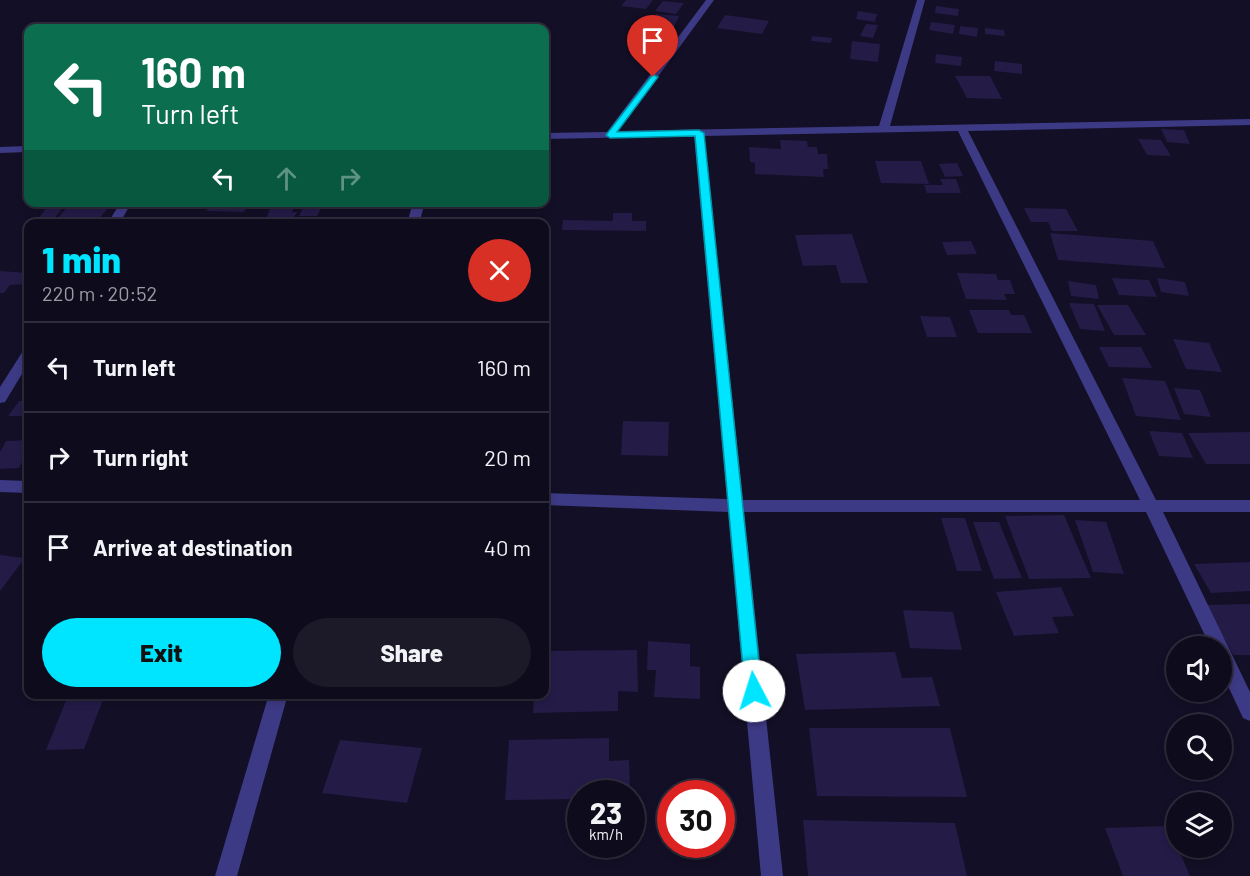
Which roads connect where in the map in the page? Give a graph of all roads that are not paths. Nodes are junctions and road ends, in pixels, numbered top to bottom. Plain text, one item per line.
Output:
1 (710, 0) edge
2 (921, 0) edge
3 (1250, 122) edge
4 (961, 127) junction
5 (884, 128) junction
6 (699, 133) junction
7 (610, 135) junction
8 (549, 136) edge
9 (24, 149) edge
10 (0, 150) edge
11 (24, 360) edge
12 (0, 398) edge
13 (0, 486) edge
14 (24, 487) edge
15 (549, 499) edge
16 (1151, 505) junction
17 (736, 506) junction
18 (1250, 506) edge
19 (1214, 636) edge
20 (1232, 674) edge
21 (278, 699) edge
22 (1250, 712) edge
23 (226, 876) edge
24 (772, 876) edge

1 - 7 street
2 - 5 street
3 - 4 street
4 - 5 street
4 - 16 street
5 - 6 street
6 - 7 street
6 - 17 street
7 - 8 street
9 - 10 street
11 - 12 street
13 - 14 street
15 - 17 street
16 - 17 street
16 - 18 street
16 - 19 street
17 - 24 street
20 - 22 street
21 - 23 street

